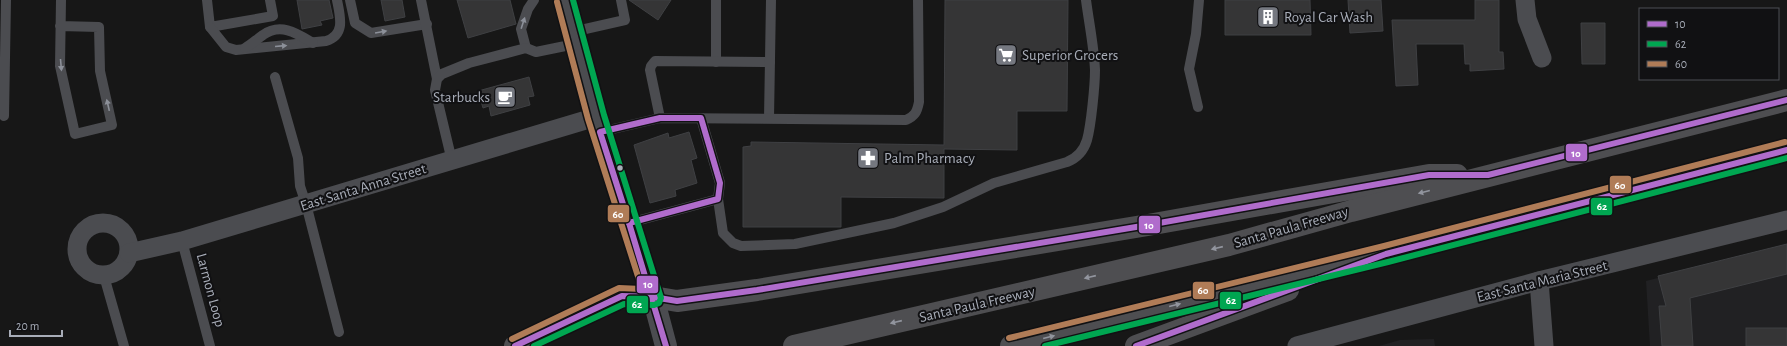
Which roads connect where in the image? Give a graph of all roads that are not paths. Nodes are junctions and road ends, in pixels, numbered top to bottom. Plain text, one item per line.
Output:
1 (6, 0) edge
2 (61, 0) edge
3 (207, 0) edge
4 (270, 0) edge
5 (337, 0) edge
6 (350, 0) edge
7 (422, 0) edge
8 (534, 0) edge
9 (565, 0) edge
10 (621, 0) edge
11 (716, 0) edge
12 (771, 0) edge
13 (918, 0) edge
14 (1086, 0) edge
15 (1199, 0) edge
16 (1525, 0) edge
17 (426, 24) junction
18 (60, 26) junction
19 (210, 27) junction
20 (574, 38) junction
21 (313, 43) junction
22 (526, 48) junction
23 (241, 50) junction
24 (1542, 58) dead end
25 (716, 62) junction
26 (770, 62) junction
27 (275, 77) dead end
28 (437, 79) junction
29 (1787, 100) edge
30 (1198, 106) dead end
31 (4, 116) dead end
32 (660, 118) junction
33 (701, 118) junction
34 (769, 118) junction
35 (598, 125) junction
36 (1787, 150) edge
37 (452, 161) junction
38 (1488, 175) junction
39 (718, 199) junction
40 (306, 204) junction
41 (1787, 220) edge
42 (629, 223) junction
43 (182, 241) junction
44 (129, 252) junction
45 (1386, 254) junction
46 (104, 276) junction
47 (1539, 281) junction
48 (653, 297) junction
49 (339, 332) dead end
50 (124, 346) edge
51 (210, 346) edge
52 (515, 346) edge
53 (666, 346) edge
54 (794, 346) edge
55 (1011, 346) edge
56 (1136, 346) edge
57 (1297, 346) edge
58 (1544, 346) edge

1 - 31 lane
2 - 18 lane
3 - 19 lane
4 - 19 lane
5 - 21 lane
6 -> 17 lane
7 - 17 lane
22 -> 8 lane
9 - 20 street
10 - 20 lane
11 - 25 lane
12 - 26 lane
13 - 34 lane
14 - 39 lane
15 - 30 lane
16 - 24 street
17 - 28 lane
18 -> 18 lane
19 - 23 lane
20 - 22 lane
20 - 35 street
23 -> 21 lane
21 - 23 lane
22 - 28 lane
25 - 26 lane
25 - 32 lane
26 - 34 lane
27 - 40 lane
28 - 37 lane
29 - 38 highway, Santa Paula Freeway
32 - 33 lane
32 - 35 lane
33 - 34 lane
33 - 39 lane
35 - 37 street, East Santa Anna Street
35 - 42 street
36 - 45 highway
37 - 40 street, East Santa Anna Street
38 - 48 highway
38 -> 54 highway, Santa Paula Freeway
39 - 42 lane
40 - 43 street, East Santa Anna Street
40 - 49 lane
41 - 47 street, East Santa Maria Street
42 - 48 street
43 - 44 street, East Santa Anna Street
43 - 51 lane, Larmon Loop
44 - 46 street
44 - 46 street
55 -> 45 highway
45 - 56 highway
46 - 50 lane
47 - 57 street, East Santa Maria Street
47 - 58 street
48 - 52 highway
48 - 53 street

